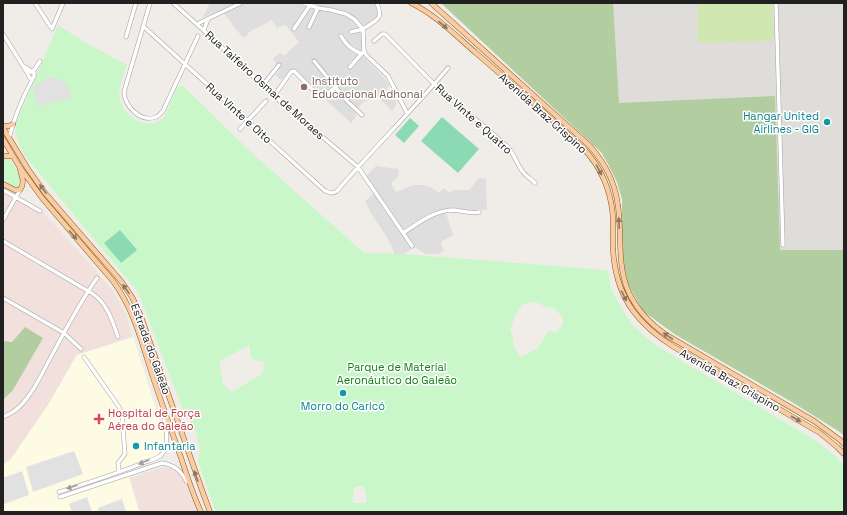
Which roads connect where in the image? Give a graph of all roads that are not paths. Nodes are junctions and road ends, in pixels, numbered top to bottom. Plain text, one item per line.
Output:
1 (35, 3) edge
2 (63, 3) edge
3 (136, 3) edge
4 (150, 3) edge
5 (173, 3) edge
6 (241, 3) edge
7 (304, 3) edge
8 (377, 3) edge
9 (411, 3) edge
10 (431, 3) edge
11 (776, 3) edge
12 (235, 4) edge
13 (310, 5) junction
14 (318, 8) junction
15 (208, 19) junction
16 (197, 24) junction
17 (144, 27) junction
18 (309, 27) dead end
19 (294, 29) dead end
20 (363, 29) junction
21 (204, 30) junction
22 (351, 32) dead end
23 (3, 34) edge
24 (198, 36) dead end
25 (341, 36) dead end
26 (126, 37) dead end
27 (374, 41) dead end
28 (363, 52) junction
29 (40, 61) dead end
30 (314, 61) dead end
31 (185, 64) junction
32 (279, 66) dead end
33 (24, 67) junction
34 (350, 68) dead end
35 (448, 68) dead end
36 (33, 72) junction
37 (28, 76) junction
38 (34, 78) junction
39 (434, 84) junction
40 (263, 85) junction
41 (29, 86) junction
42 (336, 87) junction
43 (274, 96) junction
44 (266, 100) dead end
45 (407, 113) junction
46 (362, 115) dead end
47 (248, 120) junction
48 (13, 124) junction
49 (3, 127) edge
50 (240, 129) dead end
51 (9, 138) junction
52 (3, 139) edge
53 (8, 148) junction
54 (3, 156) edge
55 (14, 156) junction
56 (19, 166) junction
57 (358, 167) junction
58 (535, 183) dead end
59 (3, 184) edge
60 (3, 190) edge
61 (14, 190) junction
62 (20, 190) junction
63 (16, 198) junction
64 (40, 211) dead end
65 (479, 212) dead end
66 (3, 220) edge
67 (403, 233) junction
68 (3, 241) edge
69 (783, 245) dead end
70 (412, 246) dead end
71 (97, 278) dead end
72 (88, 292) junction
73 (3, 298) edge
74 (64, 332) junction
75 (118, 337) dead end
76 (82, 349) dead end
77 (84, 357) dead end
78 (154, 381) junction
79 (3, 417) edge
80 (844, 444) edge
81 (844, 454) edge
82 (119, 472) junction
83 (59, 492) dead end
84 (193, 493) junction
85 (60, 497) dead end
86 (201, 512) edge
87 (210, 512) edge

1 - 2 street
3 - 26 street
4 - 17 street
5 - 16 street, Rua Taifeiro Osmar de Moraes
6 - 12 street
7 - 13 street
8 - 20 street
9 -> 81 main road, Avenida Braz Crispino
80 -> 10 main road, Avenida Braz Crispino
11 - 69 street
12 - 15 street
13 - 14 street
13 - 19 street
14 - 18 street
14 - 20 street
15 - 16 street
15 - 21 street
16 - 21 street, Rua Taifeiro Osmar de Moraes
17 - 31 street, Rua Vinte e Oito
17 - 31 street
20 - 22 street
20 - 28 street
21 - 40 street, Rua Taifeiro Osmar de Moraes
23 - 33 street
24 - 31 street
25 - 28 street
27 - 39 street, Rua Vinte e Quatro
28 - 34 street
28 - 45 street
29 - 36 street
30 - 42 street
31 - 47 street, Rua Vinte e Oito
32 - 40 street
33 - 36 street
33 - 37 street
35 - 39 street
36 - 37 street
36 - 38 street
37 - 38 street
37 - 41 street
38 - 41 street
39 - 45 street
39 - 58 street, Rua Vinte e Quatro
40 - 43 street, Rua Taifeiro Osmar de Moraes
41 - 48 street
42 - 43 street
42 - 46 street
43 - 57 street, Rua Taifeiro Osmar de Moraes
44 - 47 street
45 - 57 street
47 - 50 street
47 - 57 street, Rua Vinte e Oito
48 - 49 main road
48 - 51 street
49 - 51 main road, Estrada do Galeão
49 - 52 main road
51 - 53 main road
87 -> 51 main road, Estrada do Galeão
52 - 53 main road, Estrada do Galeão
53 - 55 main road, Estrada do Galeão
54 - 55 main road
55 - 56 main road, Estrada do Galeão
56 - 62 main road
56 -> 78 main road, Estrada do Galeão
57 - 67 street, Rua Taifeiro Osmar de Moraes
59 - 61 main road
60 - 63 street
61 - 62 main road
61 - 63 street
62 - 63 street
63 - 64 street
63 - 66 street
65 - 67 street
67 - 70 street, Rua Taifeiro Osmar de Moraes
68 - 72 street
71 - 72 street
72 - 74 street
72 - 75 street
73 - 74 street
74 - 76 street
74 - 79 street
77 - 82 street
78 -> 82 street
78 - 84 main road, Estrada do Galeão
82 -> 83 street
84 - 85 street
84 - 86 main road, Estrada do Galeão

